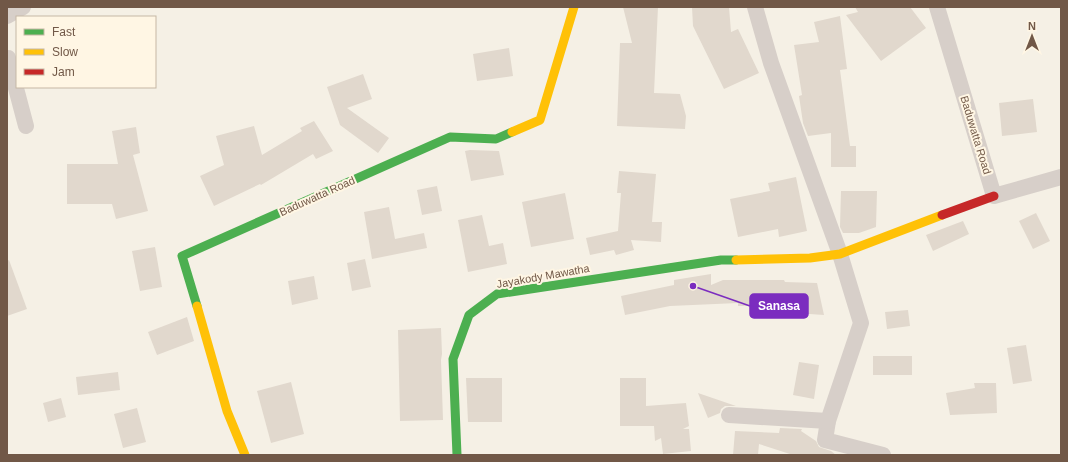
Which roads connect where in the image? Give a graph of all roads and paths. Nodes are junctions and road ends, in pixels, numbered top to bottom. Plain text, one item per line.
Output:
1 (23, 7) edge
2 (574, 7) edge
3 (755, 7) edge
4 (937, 7) edge
5 (7, 16) edge
6 (7, 58) edge
7 (26, 126) dead end
8 (1061, 178) edge
9 (994, 196) junction
10 (838, 249) junction
11 (729, 415) dead end
12 (828, 420) junction
13 (245, 455) edge
14 (457, 455) edge
15 (883, 455) edge

1 - 5 street
2 - 13 street, Baduwatta Road
3 - 10 street
4 - 9 street, Baduwatta Road
6 - 7 street
8 - 9 street
9 - 10 street, Jayakody Mawatha
10 - 12 street
10 - 14 street, Jayakody Mawatha
11 - 12 street
12 - 15 street

